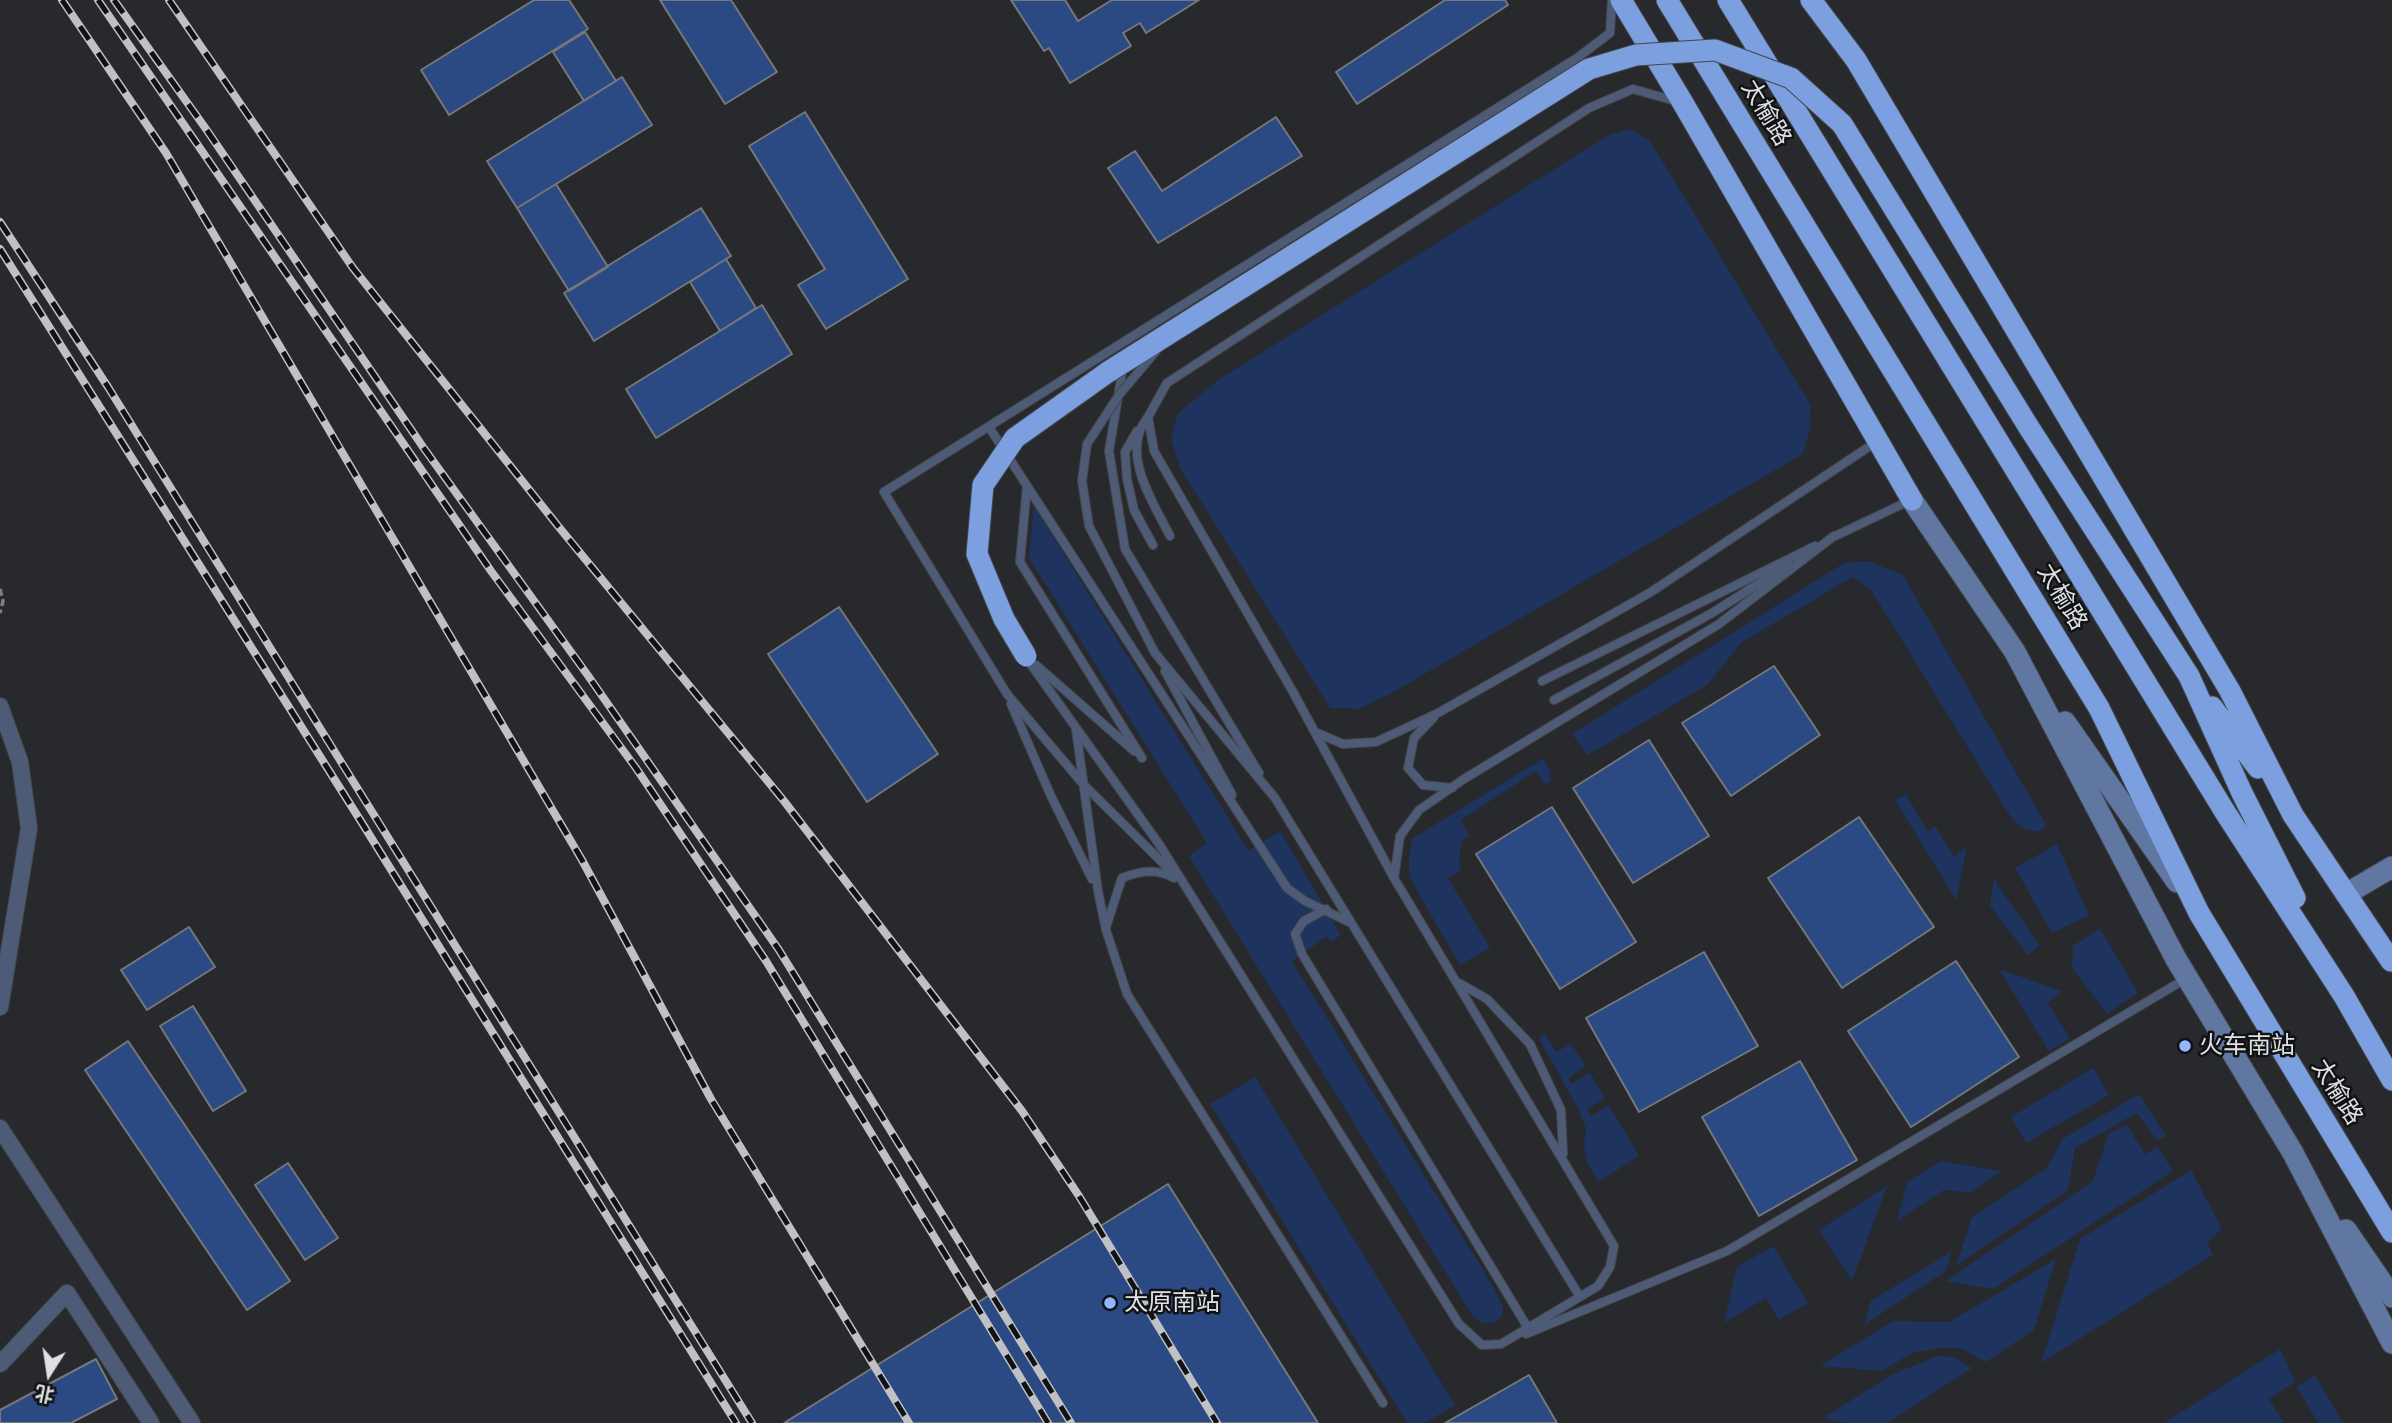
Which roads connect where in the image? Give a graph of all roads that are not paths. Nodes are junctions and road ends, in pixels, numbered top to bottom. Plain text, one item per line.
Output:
1 (1612, 0) edge
2 (1621, 0) edge
3 (1667, 0) edge
4 (1728, 0) edge
5 (1811, 0) edge
6 (1683, 103) junction
7 (1172, 331) junction
8 (1128, 340) junction
9 (1147, 417) junction
10 (989, 427) junction
11 (1138, 429) junction
12 (1878, 440) junction
13 (1027, 486) junction
14 (1912, 500) junction
15 (1170, 536) dead end
16 (1834, 536) junction
17 (1153, 545) dead end
18 (2015, 652) junction
19 (1155, 653) junction
20 (1026, 656) junction
21 (2189, 676) junction
22 (1542, 681) dead end
23 (1007, 694) junction
24 (1554, 700) dead end
25 (0, 706) edge
26 (1438, 713) junction
27 (1076, 726) junction
28 (1315, 732) junction
29 (1083, 784) junction
30 (1452, 788) junction
31 (1275, 798) junction
32 (2293, 815) junction
33 (1261, 850) junction
34 (2392, 867) edge
35 (1394, 878) junction
36 (1185, 884) junction
37 (1098, 891) junction
38 (2346, 894) junction
39 (1326, 909) junction
40 (2199, 913) junction
41 (1351, 923) junction
42 (1106, 930) junction
43 (2392, 962) edge
44 (2187, 978) junction
45 (1457, 982) junction
46 (2344, 996) junction
47 (0, 1007) edge
48 (2392, 1080) edge
49 (0, 1128) edge
50 (2293, 1153) junction
51 (1563, 1157) junction
52 (2392, 1232) edge
53 (1580, 1297) junction
54 (2392, 1297) edge
55 (1528, 1328) junction
56 (2392, 1343) edge
57 (1501, 1344) junction
58 (0, 1364) edge
59 (1383, 1403) dead end
60 (143, 1421) edge
61 (192, 1423) edge

1 - 8 lane
2 - 6 highway
3 - 40 highway, 太榆路
4 - 46 highway, 太榆路
5 - 32 highway
6 - 9 lane
6 - 12 highway
7 - 19 lane, bridge
7 - 20 highway, bridge
7 - 21 highway, bridge
8 - 10 lane
8 - 31 lane
9 - 11 lane
9 - 28 lane
10 - 13 lane
10 - 23 lane
11 - 15 lane
11 - 17 lane
12 - 14 highway
12 - 26 lane
13 - 20 lane
13 - 33 lane
14 - 16 lane
14 - 18 main road
16 - 22 lane
16 - 24 lane
16 - 30 lane
18 - 40 main road
18 - 44 main road
19 - 31 lane
19 - 33 lane
20 - 27 lane
21 - 32 highway
21 - 46 highway
23 - 29 lane
23 - 37 lane
25 - 47 street
26 - 28 lane
26 - 30 lane
27 - 29 lane
27 - 36 lane
28 - 35 lane
29 - 36 lane
29 - 37 lane
30 - 35 lane
31 - 41 lane
32 - 38 highway
33 - 39 lane
34 - 38 main road
35 - 45 lane
36 - 42 lane
36 - 57 lane
37 - 42 lane
38 - 43 highway
39 - 41 lane
39 - 55 lane
40 - 52 highway, 太榆路
41 - 53 lane
42 - 59 lane
44 - 50 main road
44 - 57 lane
45 - 51 lane
45 - 51 lane
46 - 48 highway, 太榆路
49 - 61 street
50 - 54 main road
50 - 56 main road
51 - 53 lane
53 - 55 lane
55 - 57 lane
58 - 60 street

